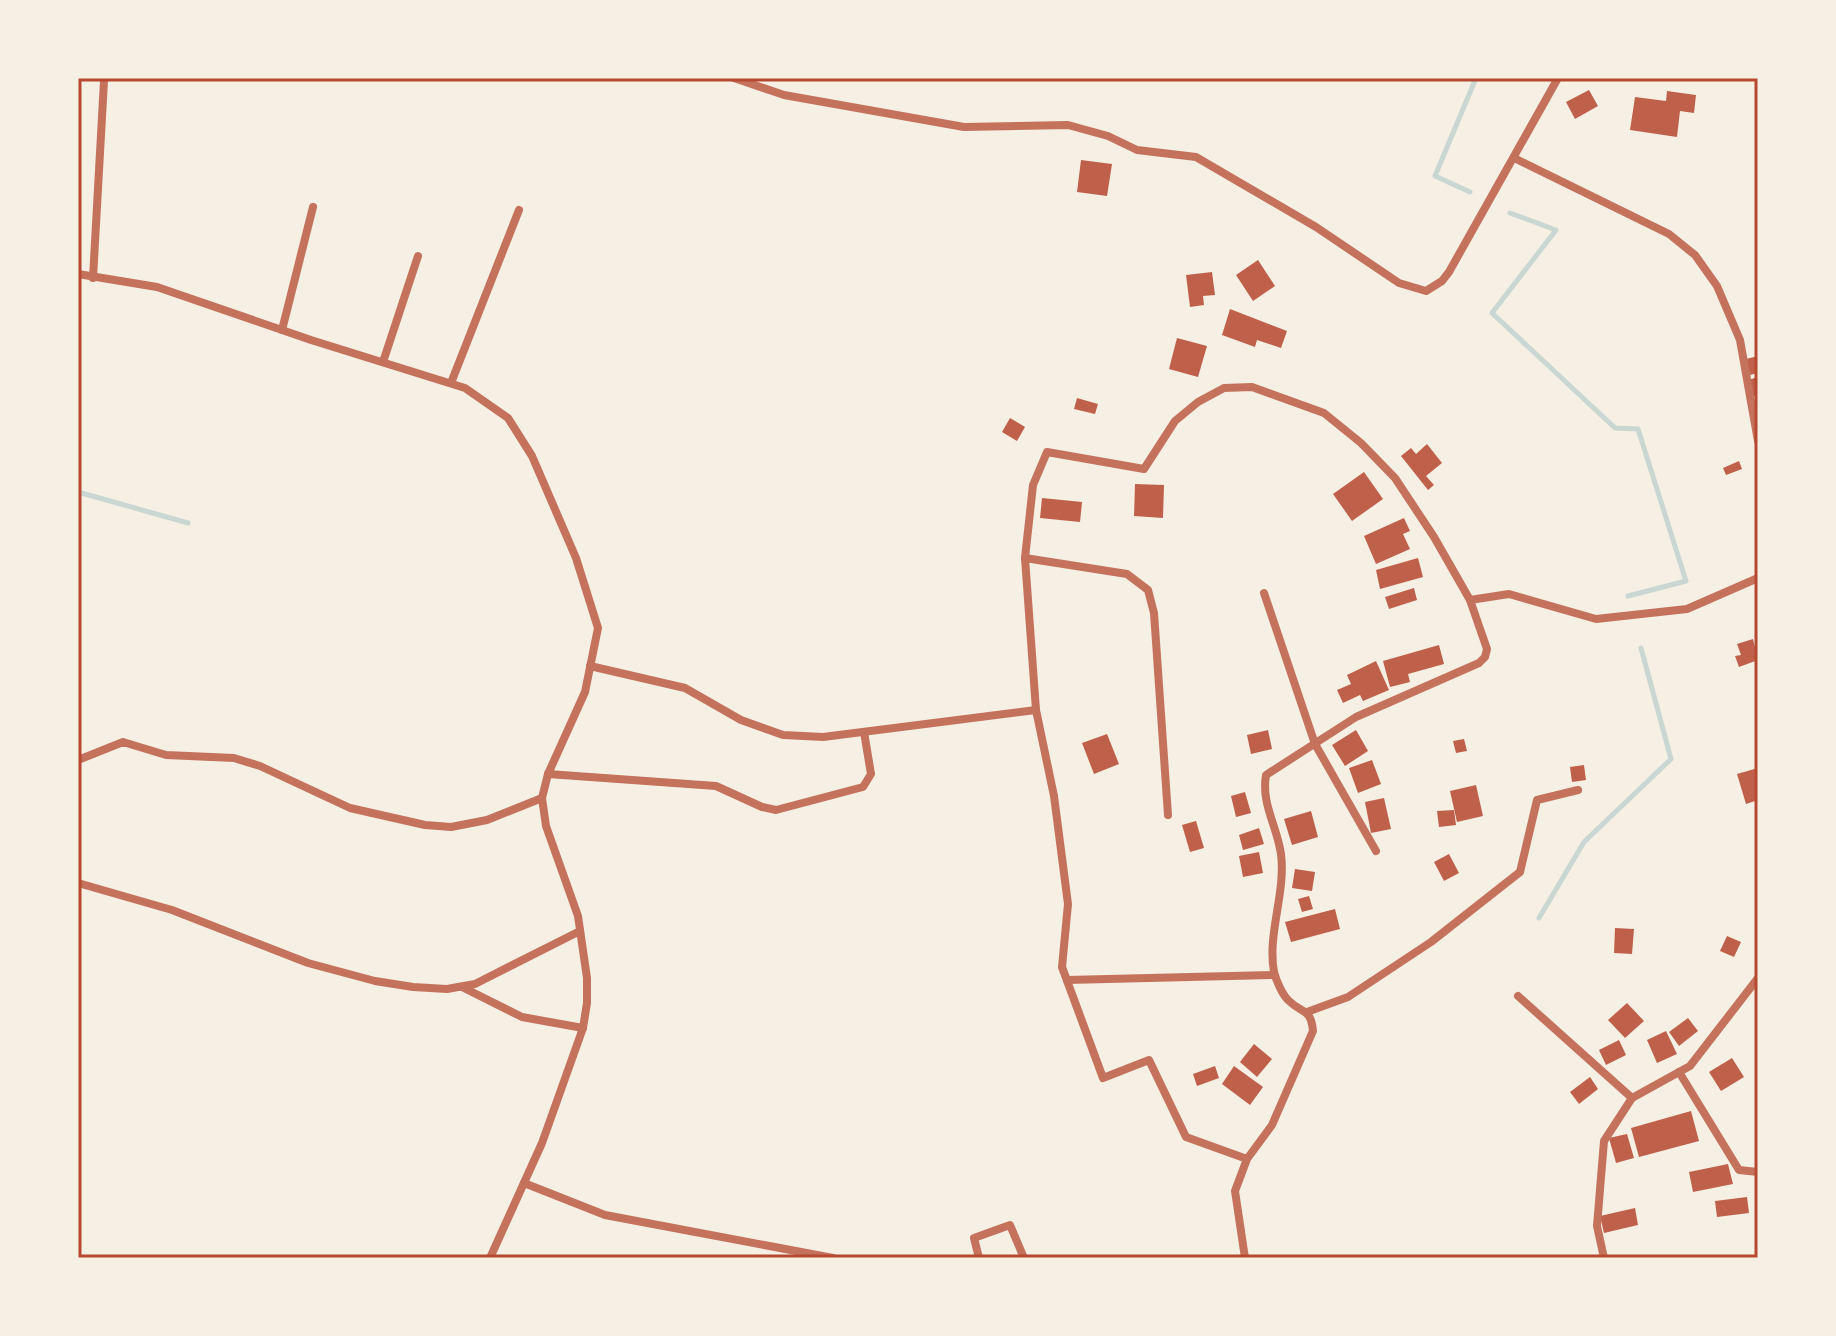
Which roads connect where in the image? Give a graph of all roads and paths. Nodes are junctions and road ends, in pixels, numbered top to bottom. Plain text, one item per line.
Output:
1 (734, 78) edge
2 (1558, 78) edge
3 (104, 81) dead end
4 (1514, 158) junction
5 (313, 207) dead end
6 (519, 210) dead end
7 (418, 256) dead end
8 (78, 274) edge
9 (93, 278) junction
10 (282, 330) junction
11 (383, 362) junction
12 (451, 383) junction
13 (1758, 441) edge
14 (1025, 558) junction
15 (1758, 578) edge
16 (1264, 593) dead end
17 (1470, 600) junction
18 (590, 666) junction
19 (1036, 710) junction
20 (864, 732) junction
21 (1315, 744) junction
22 (78, 760) edge
23 (548, 774) junction
24 (1578, 790) dead end
25 (542, 798) junction
26 (1168, 815) dead end
27 (1376, 851) dead end
28 (78, 883) edge
29 (580, 931) junction
30 (1274, 975) junction
31 (1758, 978) edge
32 (1067, 980) junction
33 (462, 986) junction
34 (1755, 990) edge
35 (1518, 996) dead end
36 (1307, 1012) junction
37 (583, 1028) junction
38 (1679, 1072) junction
39 (1632, 1098) junction
40 (1247, 1159) junction
41 (1758, 1172) edge
42 (524, 1183) junction
43 (490, 1258) edge
44 (833, 1258) edge
45 (979, 1258) edge
46 (1024, 1258) edge
47 (1245, 1258) edge
48 (1604, 1258) edge

1 - 4 street
2 - 4 street
3 - 9 street
4 - 13 street
5 - 10 street
6 - 12 street
7 - 11 street
8 - 9 street
9 - 10 street
10 - 11 street
11 - 12 street
12 - 18 street
14 - 17 street
14 - 19 street
14 - 26 street
15 - 17 street
16 - 21 street
17 - 21 street
18 - 20 street
18 - 23 street
19 - 20 street
19 - 32 street
20 - 23 street
21 - 27 street
21 - 30 street
22 - 25 street
23 - 25 street
24 - 36 street
25 - 29 street
28 - 33 street
29 - 33 street
29 - 37 street
30 - 32 street
30 - 36 street
31 - 34 street
32 - 40 street
33 - 37 street
34 - 38 street
35 - 39 street
36 - 40 street
37 - 42 street
38 - 39 street
38 - 41 street
39 - 48 street
40 - 47 street
42 - 43 street
42 - 44 street
45 - 46 street

